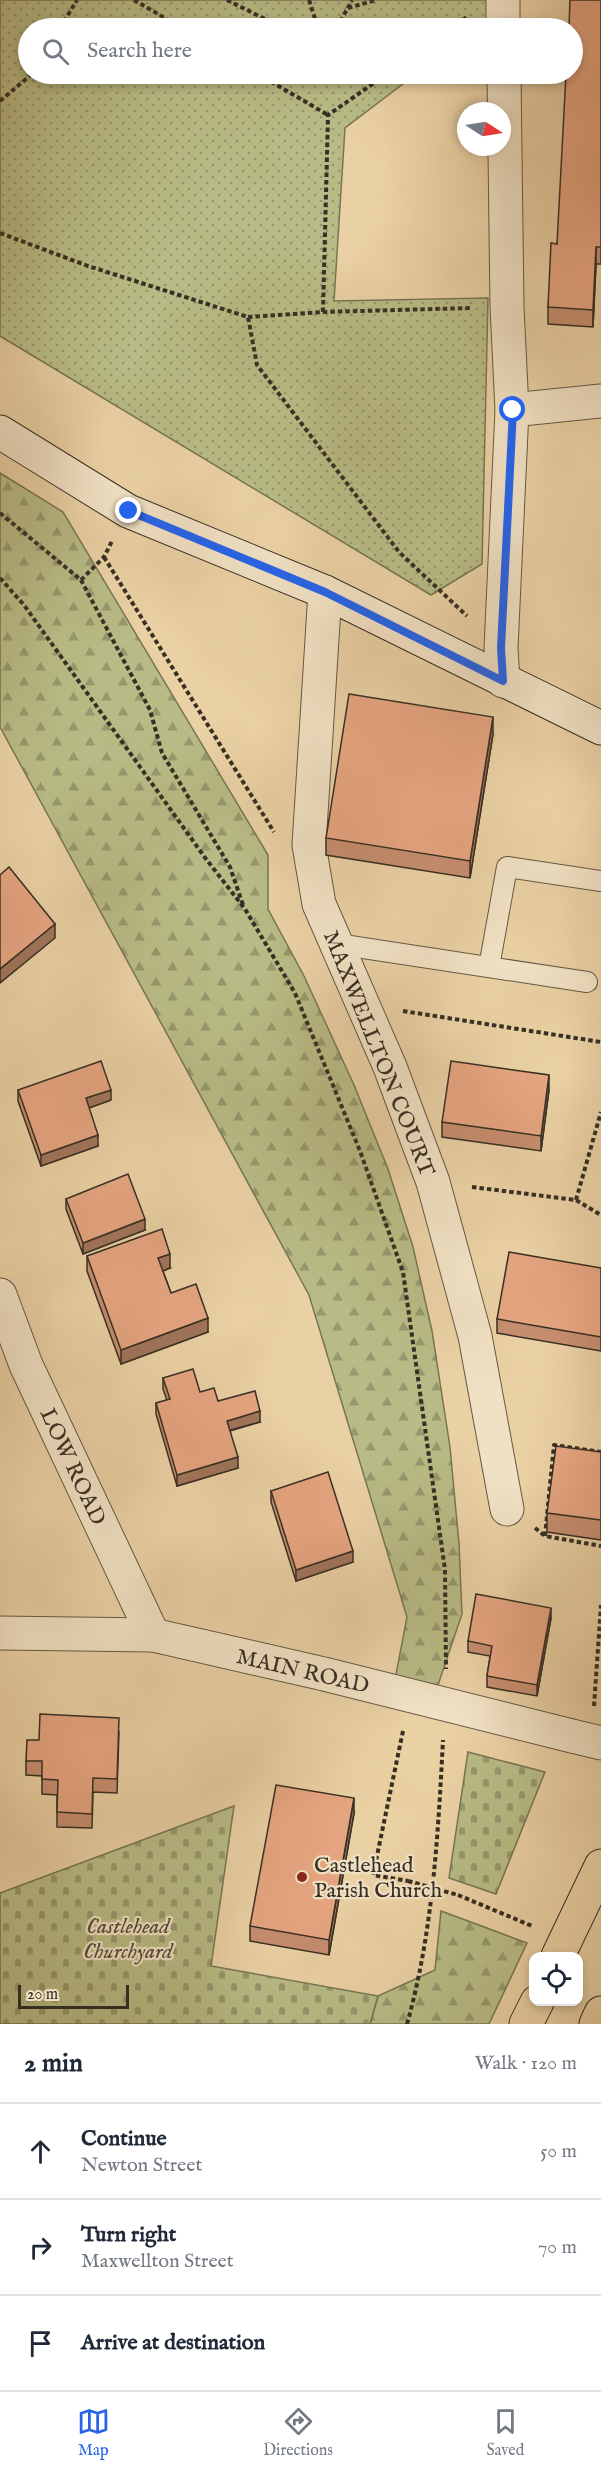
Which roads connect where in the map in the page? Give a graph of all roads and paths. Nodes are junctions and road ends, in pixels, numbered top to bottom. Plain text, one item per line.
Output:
1 (77, 0) edge
2 (134, 0) edge
3 (227, 0) edge
4 (309, 0) edge
5 (352, 0) edge
6 (376, 0) edge
7 (503, 0) edge
8 (348, 8) junction
9 (66, 18) edge
10 (165, 18) edge
11 (263, 18) edge
12 (315, 18) edge
13 (342, 18) edge
14 (503, 18) edge
15 (20, 84) edge
16 (275, 84) edge
17 (373, 84) edge
18 (504, 84) edge
19 (0, 101) edge
20 (328, 115) junction
21 (0, 233) edge
22 (507, 307) junction
23 (323, 312) junction
24 (248, 317) junction
25 (601, 401) edge
26 (513, 410) junction
27 (0, 432) edge
28 (129, 511) junction
29 (0, 513) edge
30 (104, 557) junction
31 (0, 578) edge
32 (81, 580) junction
33 (325, 592) junction
34 (501, 648) junction
35 (503, 681) junction
36 (601, 728) edge
37 (274, 832) dead end
38 (601, 881) edge
39 (245, 909) junction
40 (337, 944) junction
41 (489, 967) junction
42 (587, 982) dead end
43 (363, 1005) junction
44 (601, 1042) edge
45 (601, 1112) edge
46 (434, 1182) junction
47 (576, 1200) junction
48 (601, 1215) edge
49 (0, 1294) edge
50 (601, 1452) edge
51 (507, 1509) joint
52 (545, 1536) junction
53 (601, 1546) edge
54 (601, 1605) edge
55 (0, 1633) edge
56 (153, 1635) junction
57 (446, 1676) dead end
58 (410, 1696) junction
59 (443, 1732) dead end
60 (588, 1740) edge
61 (601, 1866) edge
62 (500, 1913) dead end
63 (560, 1952) edge
64 (535, 2006) edge
65 (601, 2013) edge
66 (407, 2024) edge
67 (526, 2024) edge
68 (596, 2024) edge

1 - 9 path
2 - 10 path
3 - 11 path
4 - 12 path
5 - 8 path
6 - 8 path
7 - 14 street
8 - 13 path
15 - 19 path
16 - 20 path
17 - 20 path
18 - 22 street
20 - 23 path
21 - 24 path
22 - 23 path
22 - 26 street
23 - 24 path
24 - 34 path
25 - 26 street
26 - 34 street
27 - 28 street
28 - 30 path
28 - 33 street
29 - 32 path
30 - 32 path
30 - 37 path
31 - 39 path
32 - 39 path
33 - 35 street
33 - 40 street, MAXWELLTON COURT
34 - 35 street
35 - 36 street
38 - 41 lane
39 - 57 path
40 - 41 lane
40 - 43 street, MAXWELLTON COURT
41 - 42 lane
43 - 44 path
43 - 46 street, MAXWELLTON COURT
45 - 47 path
46 - 47 path
46 - 51 street, MAXWELLTON COURT
47 - 48 path
49 - 56 street, LOW ROAD
50 - 52 path
51 - 52 path
52 - 53 path
54 - 60 path
55 - 56 street, MAIN ROAD
56 - 58 street, MAIN ROAD, bridge
58 - 60 street, MAIN ROAD, bridge
58 - 62 path, bridge
59 - 66 path
61 - 63 main road
64 - 67 main road
65 - 68 main road

